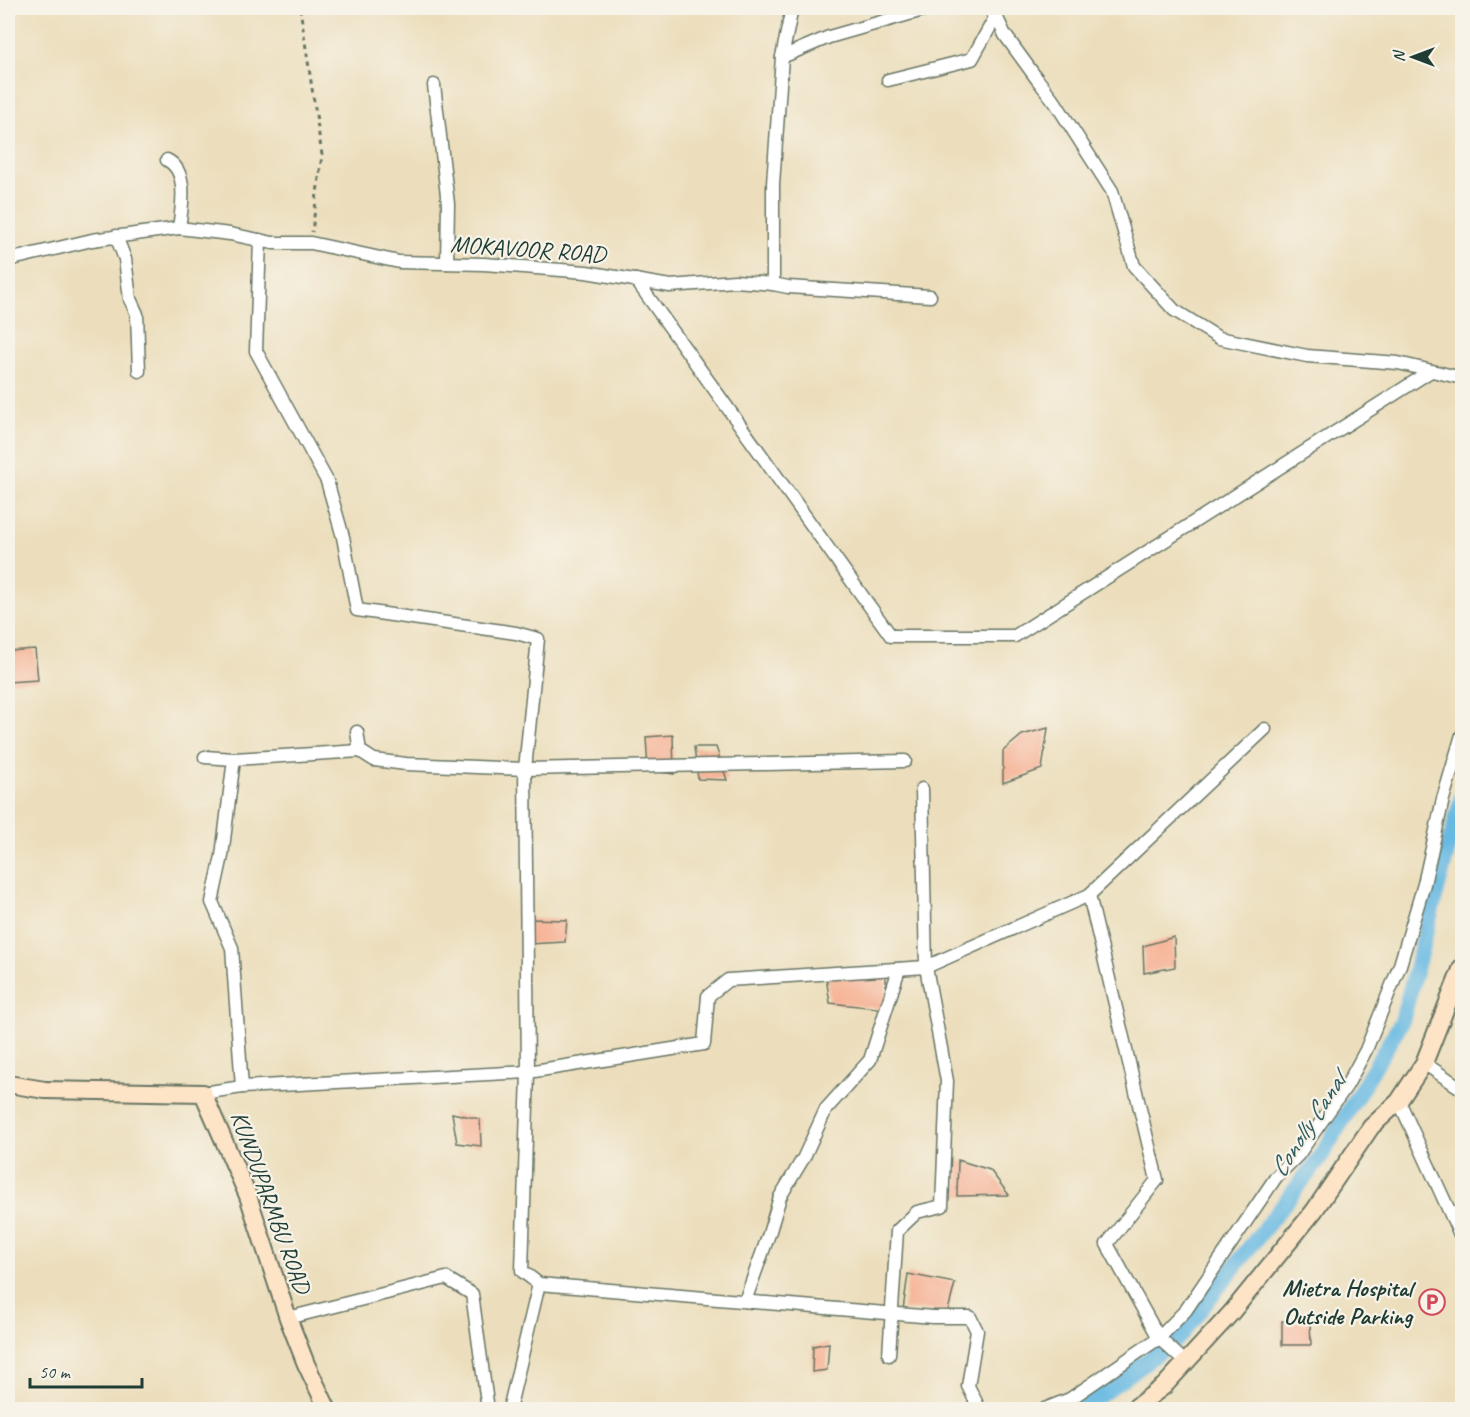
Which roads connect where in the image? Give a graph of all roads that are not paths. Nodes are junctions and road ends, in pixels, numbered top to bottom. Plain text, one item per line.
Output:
1 (792, 8) edge
2 (930, 8) edge
3 (992, 12) edge
4 (782, 57) junction
5 (888, 80) dead end
6 (434, 85) dead end
7 (168, 160) dead end
8 (179, 228) junction
9 (116, 236) junction
10 (260, 240) junction
11 (8, 260) edge
12 (447, 263) junction
13 (636, 280) junction
14 (773, 284) junction
15 (930, 296) dead end
16 (139, 371) dead end
17 (1431, 371) junction
18 (1462, 378) edge
19 (1265, 729) dead end
20 (357, 732) dead end
21 (1462, 735) edge
22 (360, 751) junction
23 (205, 757) dead end
24 (234, 759) junction
25 (905, 761) dead end
26 (525, 769) junction
27 (922, 789) dead end
28 (1089, 895) junction
29 (926, 968) junction
30 (899, 969) junction
31 (1461, 973) edge
32 (1424, 1063) junction
33 (528, 1072) junction
34 (8, 1084) edge
35 (242, 1087) junction
36 (1462, 1089) edge
37 (203, 1093) junction
38 (1399, 1101) junction
39 (1462, 1239) edge
40 (539, 1284) junction
41 (745, 1302) junction
42 (892, 1314) junction
43 (288, 1318) junction
44 (1159, 1338) junction
45 (889, 1355) dead end
46 (1186, 1364) junction
47 (328, 1410) edge
48 (488, 1410) edge
49 (509, 1410) edge
50 (981, 1410) edge
51 (1042, 1410) edge
52 (1132, 1410) edge

1 - 4 street
2 - 4 street
3 - 5 street
3 - 17 street
4 - 14 street
6 - 12 street
7 - 8 street
8 - 9 street, MOKAVOOR ROAD
8 - 10 street, MOKAVOOR ROAD
9 - 11 street, MOKAVOOR ROAD
9 - 16 street
10 - 12 street, MOKAVOOR ROAD
10 - 26 street
12 - 13 street, MOKAVOOR ROAD
13 - 14 street, MOKAVOOR ROAD
13 - 17 street
14 - 15 street, MOKAVOOR ROAD
17 - 18 street
19 - 28 street
20 - 22 street
21 - 44 street
22 - 24 street
22 - 26 street
23 - 24 street
24 - 35 street
25 - 26 street
26 - 33 street
27 - 29 street
28 - 29 street
28 - 44 street
29 - 30 street
29 - 42 street
30 - 33 street
30 - 41 street
31 - 32 main road
32 - 36 street
32 - 38 main road
33 - 35 street
33 - 40 street
34 - 37 main road, KUNDUPARMBU ROAD
35 - 37 street
37 - 43 main road, KUNDUPARMBU ROAD
38 - 39 street
38 - 46 main road
40 - 41 street
40 - 49 street
41 - 42 street
42 - 45 street
42 - 50 street
43 - 47 main road, KUNDUPARMBU ROAD
43 - 48 street
44 - 46 street
44 - 51 street
46 - 52 main road

